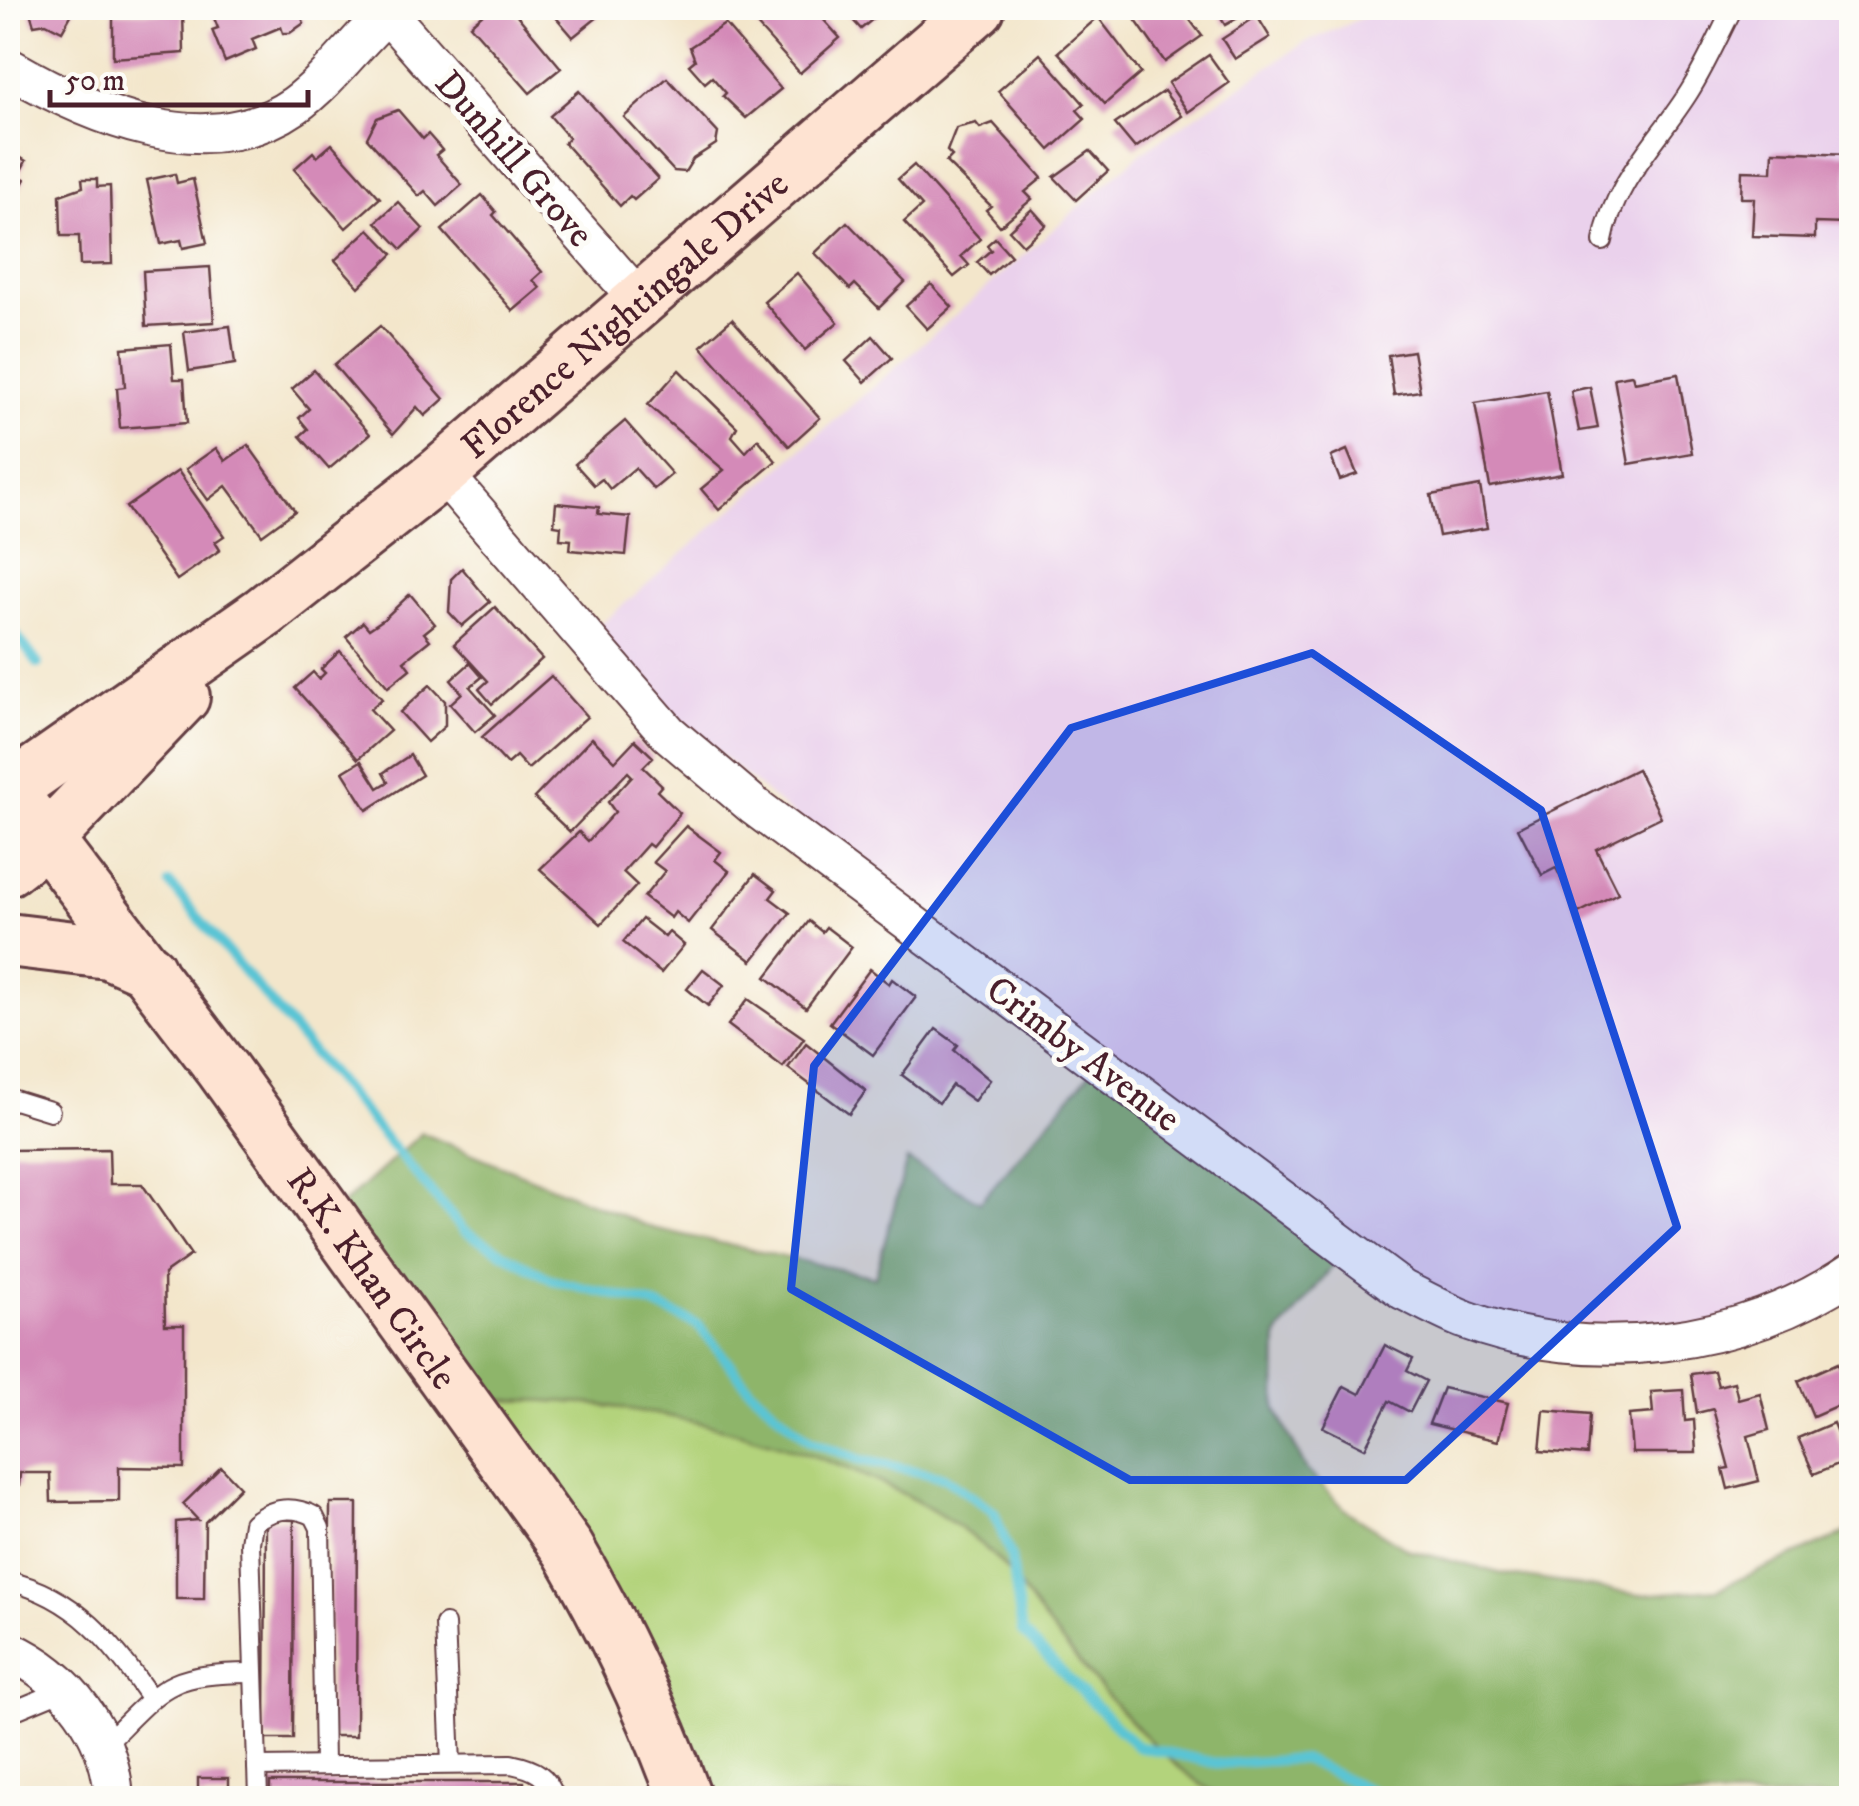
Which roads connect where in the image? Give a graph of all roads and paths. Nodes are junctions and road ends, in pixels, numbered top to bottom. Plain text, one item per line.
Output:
1 (978, 8) edge
2 (1733, 8) edge
3 (390, 10) edge
4 (8, 67) edge
5 (1603, 241) dead end
6 (642, 302) junction
7 (442, 472) junction
8 (264, 612) junction
9 (8, 790) edge
10 (48, 838) junction
11 (8, 869) edge
12 (8, 940) edge
13 (149, 970) junction
14 (8, 1098) edge
15 (50, 1112) dead end
16 (1852, 1272) edge
17 (8, 1581) edge
18 (445, 1624) dead end
19 (8, 1650) edge
20 (252, 1673) junction
21 (66, 1689) junction
22 (151, 1698) junction
23 (8, 1713) edge
24 (104, 1745) junction
25 (324, 1764) junction
26 (451, 1764) junction
27 (257, 1767) junction
28 (114, 1798) edge
29 (258, 1798) edge
30 (556, 1798) edge
31 (685, 1798) edge

1 - 6 street, Florence Nightingale Drive
2 - 5 lane
3 - 4 street
3 - 6 street, Dunhill Grove
6 - 7 street, Florence Nightingale Drive
7 - 8 street, Florence Nightingale Drive
7 - 16 street, Crimby Avenue
8 - 9 street, Florence Nightingale Drive
8 - 10 street, Florence Nightingale Drive
9 - 10 street, R.K. Khan Circle
10 - 11 street, Florence Nightingale Drive
10 - 13 street, R.K. Khan Circle
12 - 13 street
13 - 31 street, R.K. Khan Circle
14 - 15 lane
17 - 22 lane
18 - 26 lane
19 - 21 street
20 - 22 lane
20 - 25 lane
20 - 27 lane
21 - 23 lane
21 - 24 street
22 - 24 lane
24 - 28 street
25 - 26 lane
25 - 27 lane
26 - 30 lane
27 - 29 lane

